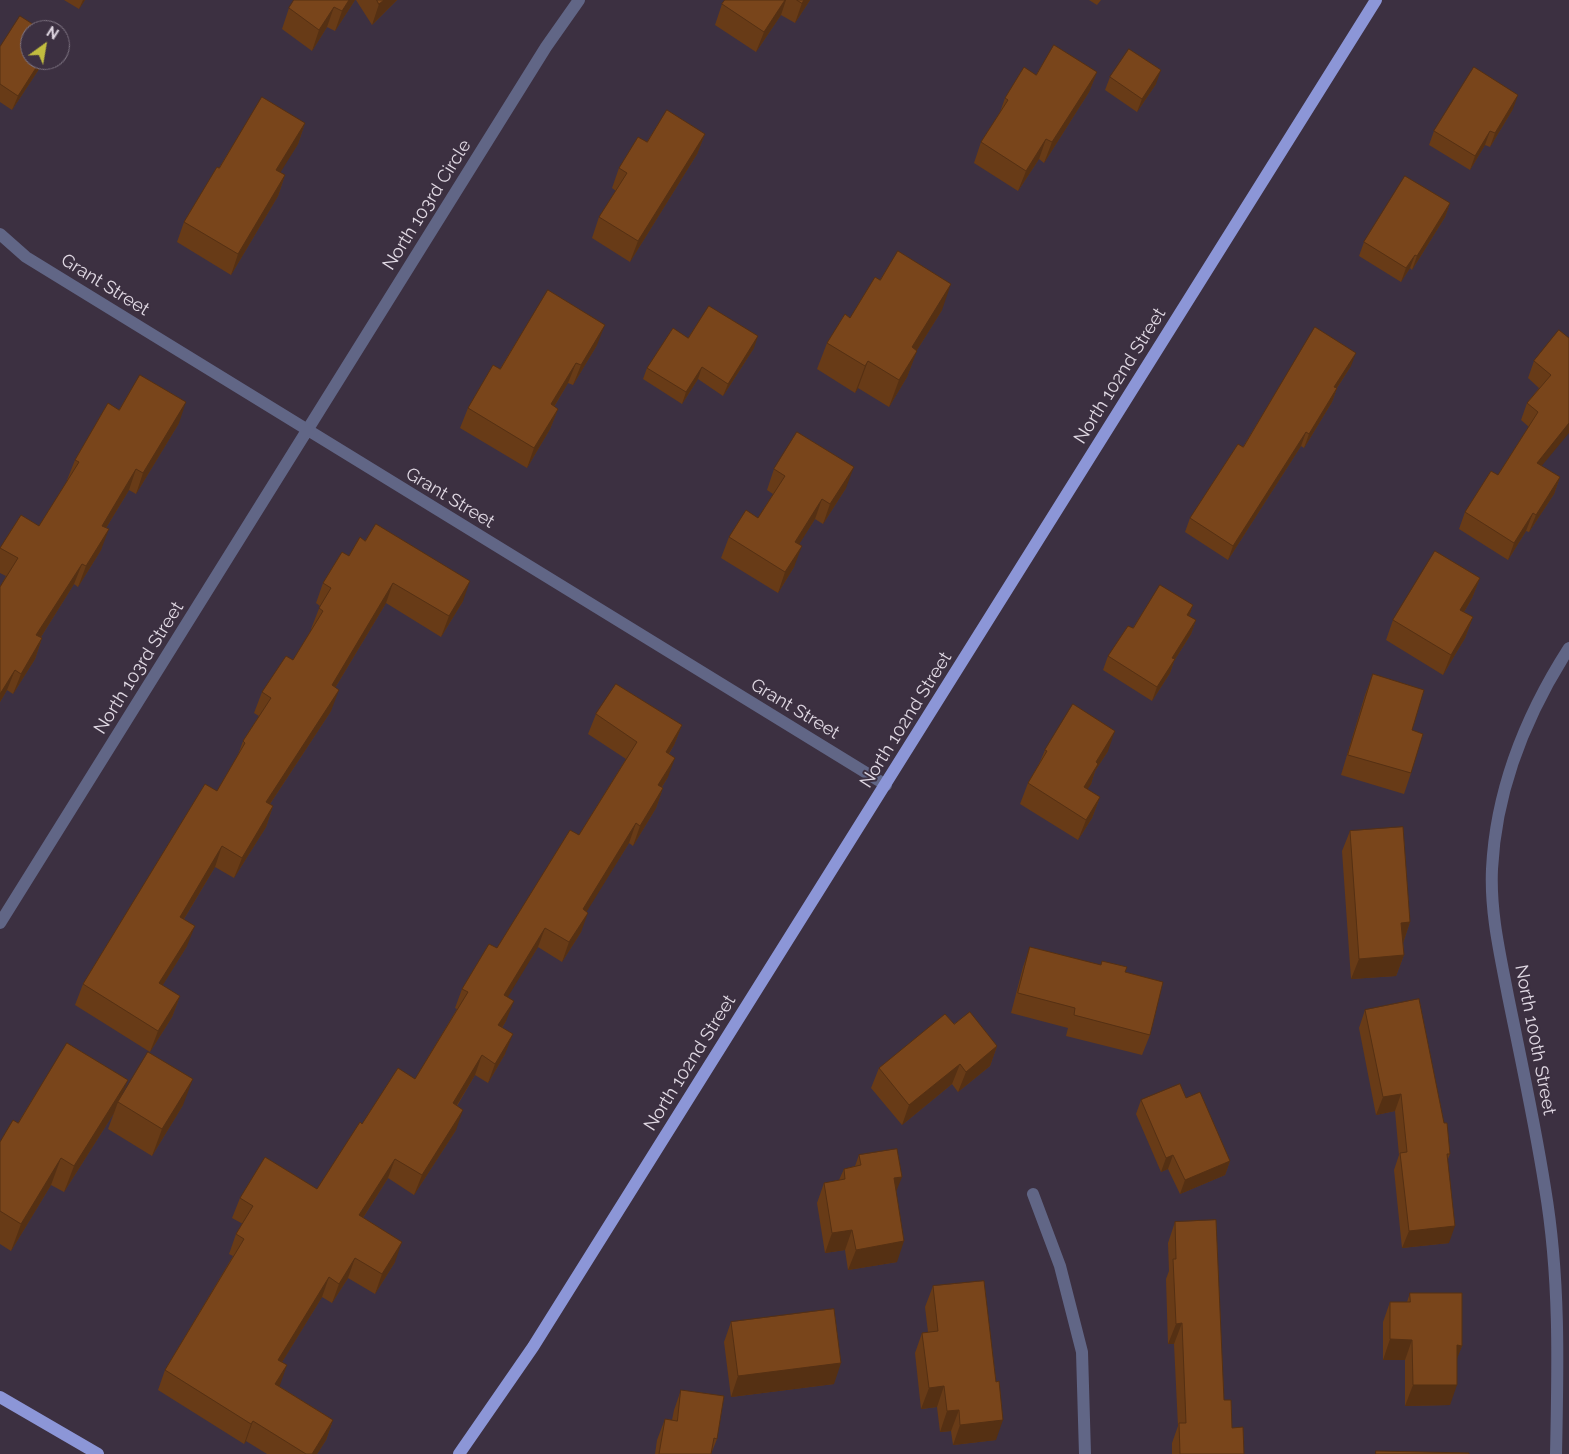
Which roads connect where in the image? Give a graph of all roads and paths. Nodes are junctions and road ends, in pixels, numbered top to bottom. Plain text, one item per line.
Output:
1 (579, 0) edge
2 (1376, 0) edge
3 (0, 234) edge
4 (307, 431) junction
5 (1569, 648) edge
6 (886, 785) junction
7 (0, 923) edge
8 (1033, 1194) dead end
9 (0, 1397) edge
10 (98, 1454) edge
11 (459, 1454) edge
12 (1085, 1454) edge
13 (1556, 1454) edge

1 - 4 street, North 103rd Circle
2 - 6 main road, North 102nd Street
3 - 4 street, Grant Street
4 - 6 street, Grant Street
4 - 7 street, North 103rd Street
5 - 13 street, North 100th Street
6 - 11 main road, North 102nd Street
8 - 12 street
9 - 10 main road

